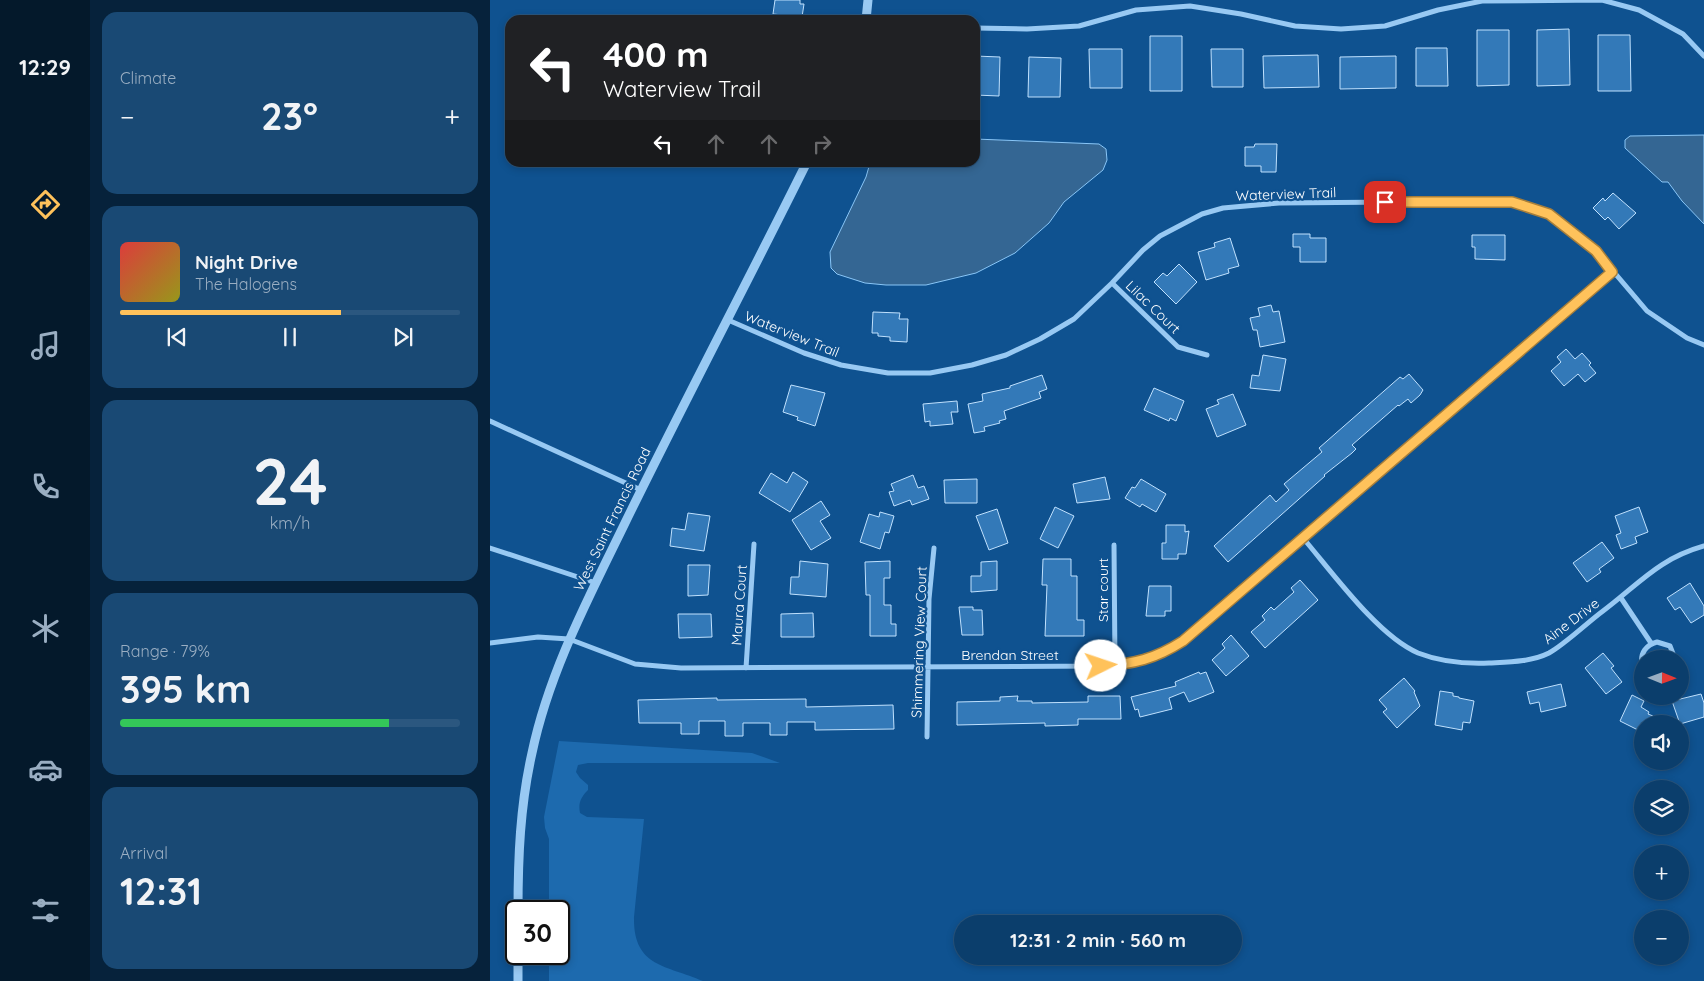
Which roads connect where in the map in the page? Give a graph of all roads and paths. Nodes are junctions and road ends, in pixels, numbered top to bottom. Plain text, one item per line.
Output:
1 (868, 0) edge
2 (866, 15) edge
3 (980, 28) edge
4 (1704, 56) edge
5 (804, 167) edge
6 (1612, 272) junction
7 (1112, 283) junction
8 (728, 320) junction
9 (1704, 345) edge
10 (1207, 355) dead end
11 (490, 421) edge
12 (641, 490) junction
13 (1303, 538) junction
14 (754, 544) dead end
15 (1114, 545) dead end
16 (1704, 546) edge
17 (490, 548) edge
18 (934, 548) dead end
19 (596, 583) junction
20 (1621, 598) junction
21 (569, 639) junction
22 (490, 643) edge
23 (1651, 644) junction
24 (1645, 650) edge
25 (1672, 650) edge
26 (1115, 665) junction
27 (927, 666) junction
28 (746, 668) junction
29 (927, 738) dead end
30 (518, 900) edge
31 (518, 965) edge
32 (518, 981) edge

1 - 2 street
3 - 4 street
5 - 8 street, West Saint Francis Road
6 - 7 street, Waterview Trail
6 - 9 street, Waterview Trail
6 - 13 street, Brendan Street
7 - 8 street, Waterview Trail
7 - 10 street, Lilac Court
8 - 12 street, West Saint Francis Road
11 - 12 street
12 - 19 street, West Saint Francis Road
13 - 20 street, Aine Drive
13 - 26 street, Brendan Street
14 - 28 street, Maura Court
15 - 26 street, Star court
16 - 20 street, Aine Drive
17 - 19 street
18 - 27 street, Shimmering View Court
19 - 21 street, West Saint Francis Road
20 - 23 street
21 - 22 street, Brendan Street
21 - 28 street, Brendan Street
21 - 30 street, West Saint Francis Road
23 - 24 street
23 - 25 street
26 - 27 street, Brendan Street
27 - 28 street, Brendan Street
27 - 29 street, Shimmering View Court
31 - 32 street

